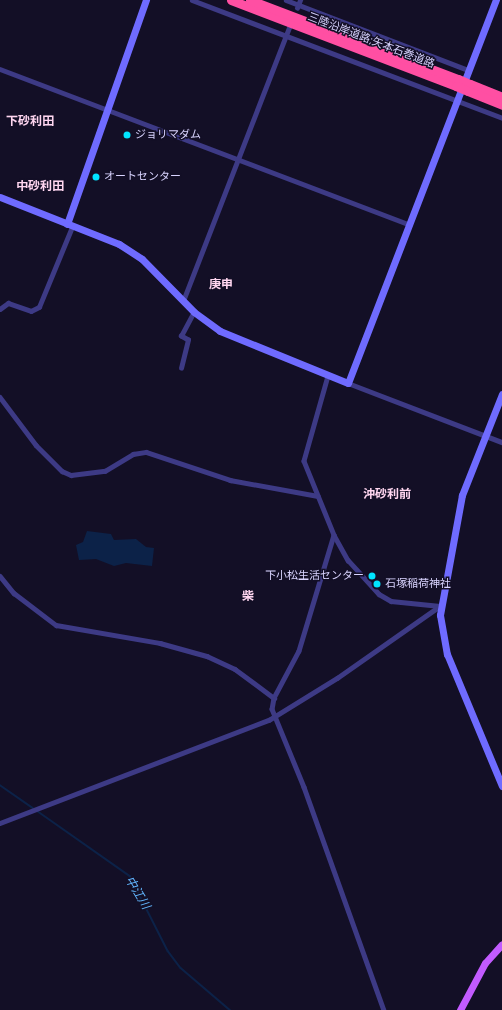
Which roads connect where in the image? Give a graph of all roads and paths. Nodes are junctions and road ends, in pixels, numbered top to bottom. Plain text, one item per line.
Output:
1 (146, 0) edge
2 (192, 0) edge
3 (231, 0) edge
4 (250, 0) edge
5 (286, 0) edge
6 (496, 0) edge
7 (299, 4) edge
8 (289, 28) dead end
9 (287, 35) junction
10 (0, 70) edge
11 (468, 70) junction
12 (457, 83) junction
13 (469, 88) junction
14 (502, 97) edge
15 (456, 101) junction
16 (502, 105) edge
17 (107, 110) junction
18 (502, 118) edge
19 (238, 160) junction
20 (0, 197) edge
21 (408, 224) junction
22 (70, 225) junction
23 (183, 301) junction
24 (0, 309) edge
25 (194, 312) junction
26 (182, 368) dead end
27 (328, 376) junction
28 (348, 383) junction
29 (502, 394) edge
30 (0, 397) edge
31 (485, 436) junction
32 (502, 442) edge
33 (318, 496) junction
34 (334, 535) junction
35 (0, 576) edge
36 (440, 606) junction
37 (274, 698) junction
38 (275, 717) junction
39 (502, 786) edge
40 (0, 823) edge
41 (502, 944) edge
42 (384, 1010) edge
43 (460, 1010) edge

1 - 17 street
2 - 9 street
3 - 12 highway, 三陸沿岸道路;矢本石巻道路
4 - 12 highway, 三陸沿岸道路;矢本石巻道路
5 - 7 street
6 - 11 street
7 - 11 street
8 - 9 street
9 - 15 street
9 - 19 street
10 - 17 street
11 - 15 street
12 - 13 highway, 三陸沿岸道路;矢本石巻道路, bridge
13 - 14 highway, 三陸沿岸道路;矢本石巻道路
13 - 16 highway, 三陸沿岸道路;矢本石巻道路
15 - 18 street
15 - 21 street
17 - 19 street
17 - 22 street
19 - 21 street
19 - 23 street
20 - 22 street
21 - 28 street
22 - 23 street
22 - 24 street
23 - 25 street
25 - 26 street
25 - 27 street
27 - 28 street
27 - 33 street
28 - 31 street
29 - 31 street
30 - 33 street
31 - 32 street
31 - 36 street
33 - 34 street
34 - 36 street
34 - 37 street
35 - 37 street
36 - 38 street
36 - 39 street
37 - 38 street
38 - 40 street
38 - 42 street
41 - 43 main road

